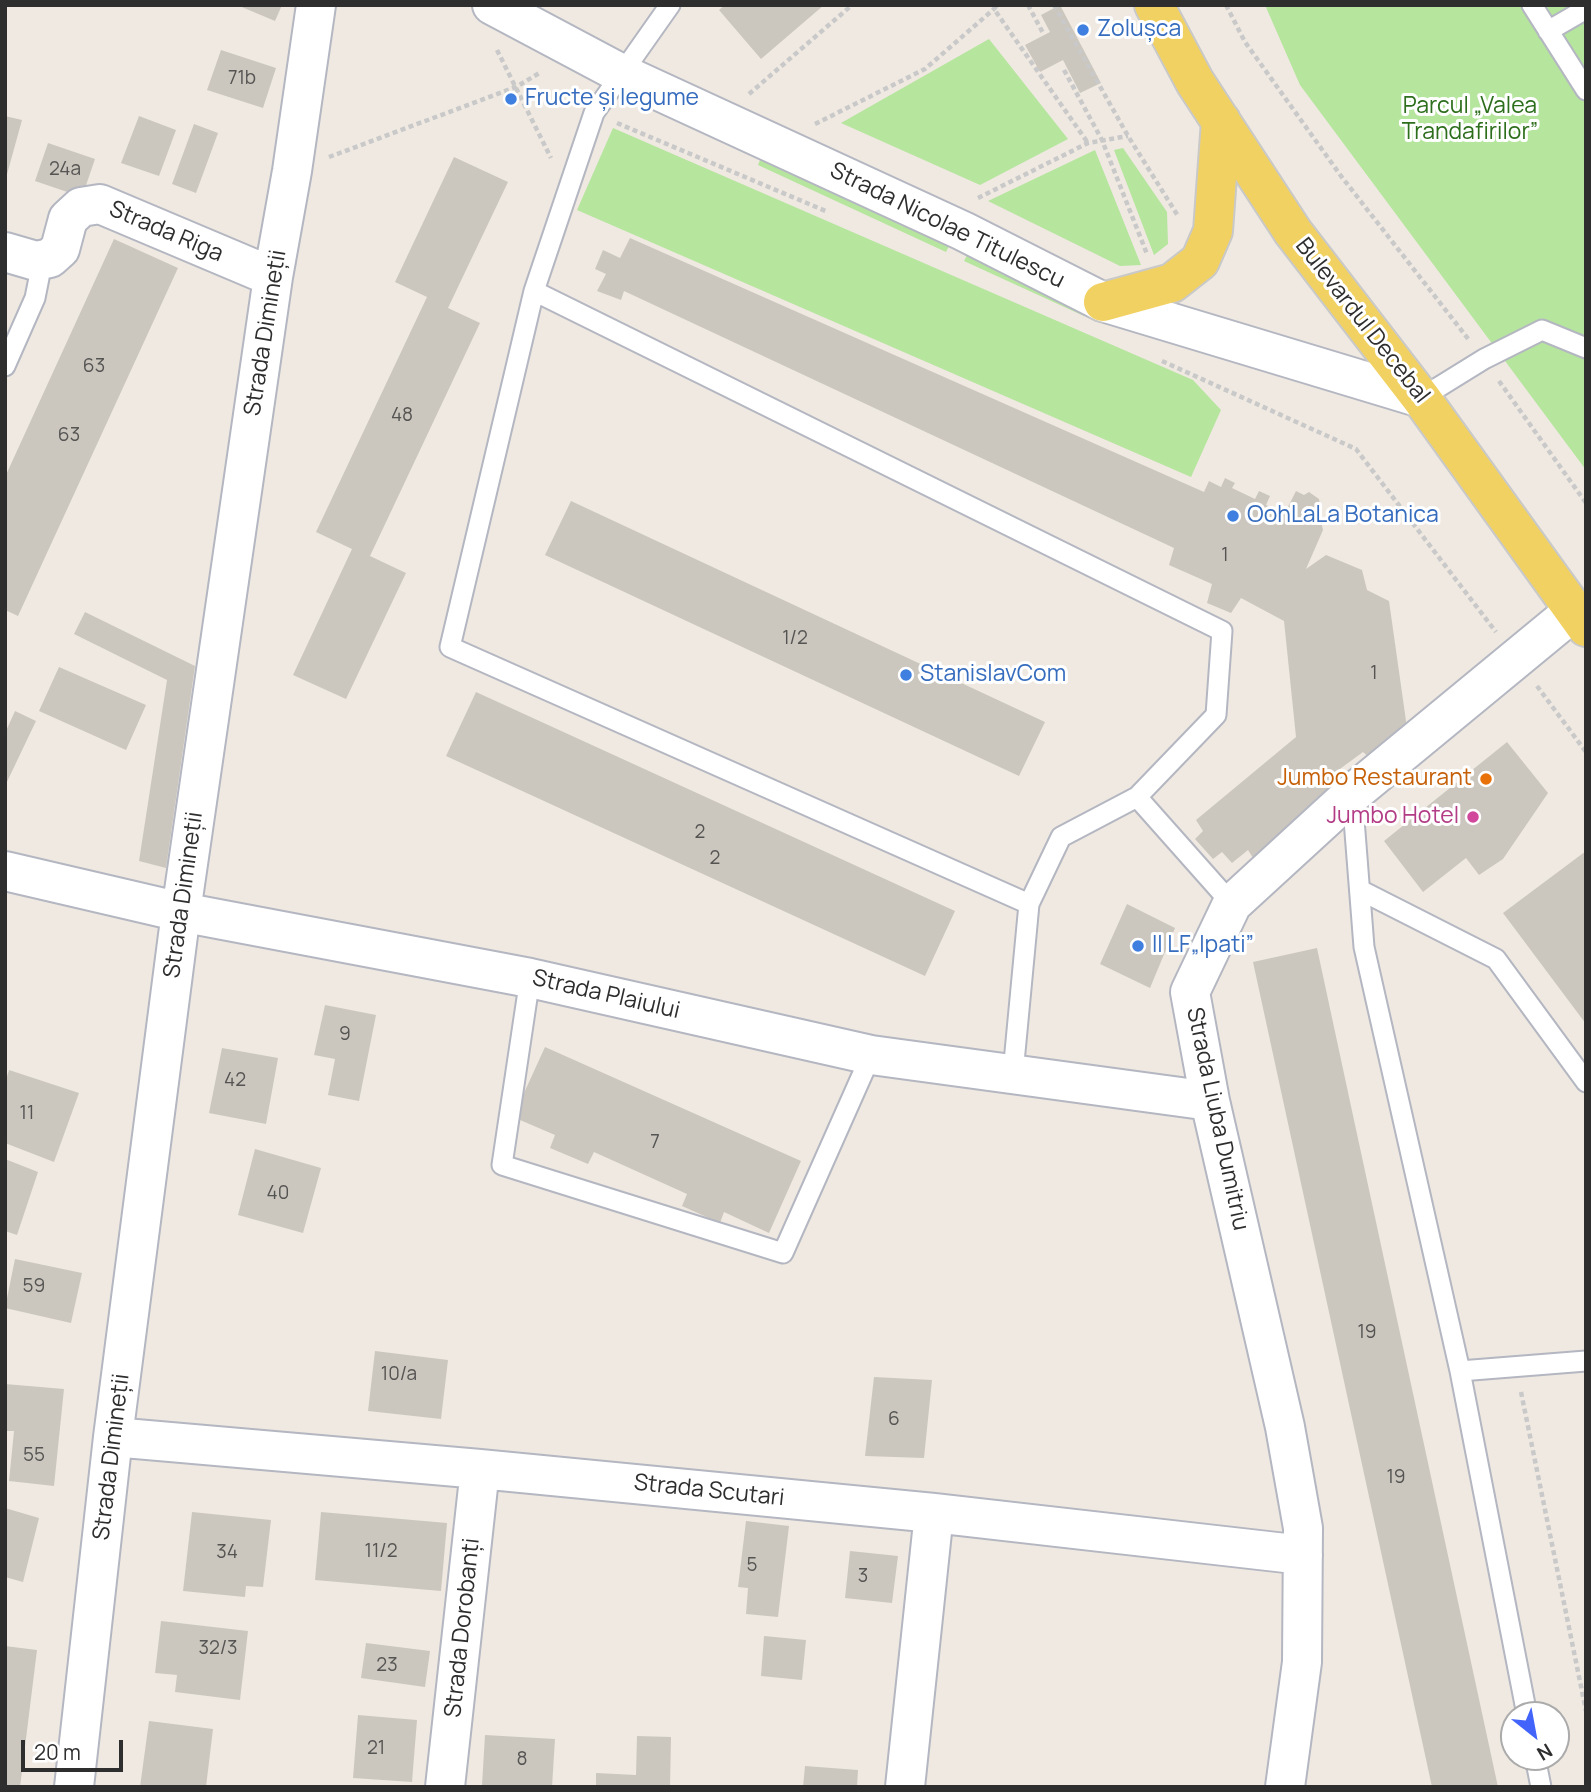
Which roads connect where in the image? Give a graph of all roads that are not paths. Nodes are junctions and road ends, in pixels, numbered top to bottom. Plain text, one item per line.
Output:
1 (316, 5) edge
2 (670, 5) edge
3 (1154, 5) edge
4 (1532, 5) edge
5 (1586, 9) edge
6 (492, 23) edge
7 (1548, 31) junction
8 (621, 73) junction
9 (1586, 90) edge
10 (1221, 121) junction
11 (20, 256) edge
12 (273, 277) junction
13 (534, 291) junction
14 (1103, 302) junction
15 (1586, 348) edge
16 (5, 366) edge
17 (1421, 398) junction
18 (1580, 619) edge
19 (1352, 794) junction
20 (1137, 797) junction
21 (5, 871) edge
22 (1360, 890) junction
23 (1029, 904) junction
24 (1232, 904) junction
25 (181, 912) junction
26 (530, 978) junction
27 (872, 1055) junction
28 (1013, 1073) junction
29 (1586, 1082) edge
30 (1210, 1101) junction
31 (1586, 1361) edge
32 (1460, 1371) junction
33 (113, 1437) junction
34 (480, 1469) junction
35 (934, 1513) junction
36 (1303, 1555) junction
37 (1524, 1701) edge
38 (74, 1787) edge
39 (445, 1787) edge
40 (905, 1787) edge
41 (1285, 1787) edge

1 - 12 street, Strada Dimineții
2 - 8 lane
3 - 10 main road, Bulevardul Decebal
4 - 7 lane
5 - 7 lane
6 - 8 street, Strada Nicolae Titulescu
7 - 9 lane
8 - 13 lane
8 - 14 street, Strada Nicolae Titulescu
10 - 14 main road
10 - 17 main road, Bulevardul Decebal
11 - 12 street, Strada Riga
11 - 16 lane
12 - 25 street, Strada Dimineții
13 - 20 lane
13 - 23 lane
14 - 17 street, Strada Nicolae Titulescu
15 - 17 lane
17 - 18 main road, Bulevardul Decebal
18 - 19 street, Strada Liuba Dumitriu
19 - 22 lane
19 - 24 street, Strada Liuba Dumitriu
20 - 23 lane
20 - 24 lane
21 - 25 street, Strada Plaiului
22 - 29 lane
22 - 32 lane
23 - 28 lane
24 - 30 street, Strada Liuba Dumitriu
25 - 26 street, Strada Plaiului
25 - 33 street, Strada Dimineții
26 - 27 street, Strada Plaiului
26 - 27 lane
27 - 28 street, Strada Plaiului
28 - 30 street, Strada Plaiului
30 - 36 street, Strada Liuba Dumitriu
31 - 32 lane
32 - 37 lane
33 - 34 street, Strada Scutari
33 - 38 street, Strada Dimineții
34 - 35 street, Strada Scutari
34 - 39 street, Strada Dorobanți
35 - 36 street, Strada Scutari
35 - 40 street
36 - 41 street, Strada Liuba Dumitriu

